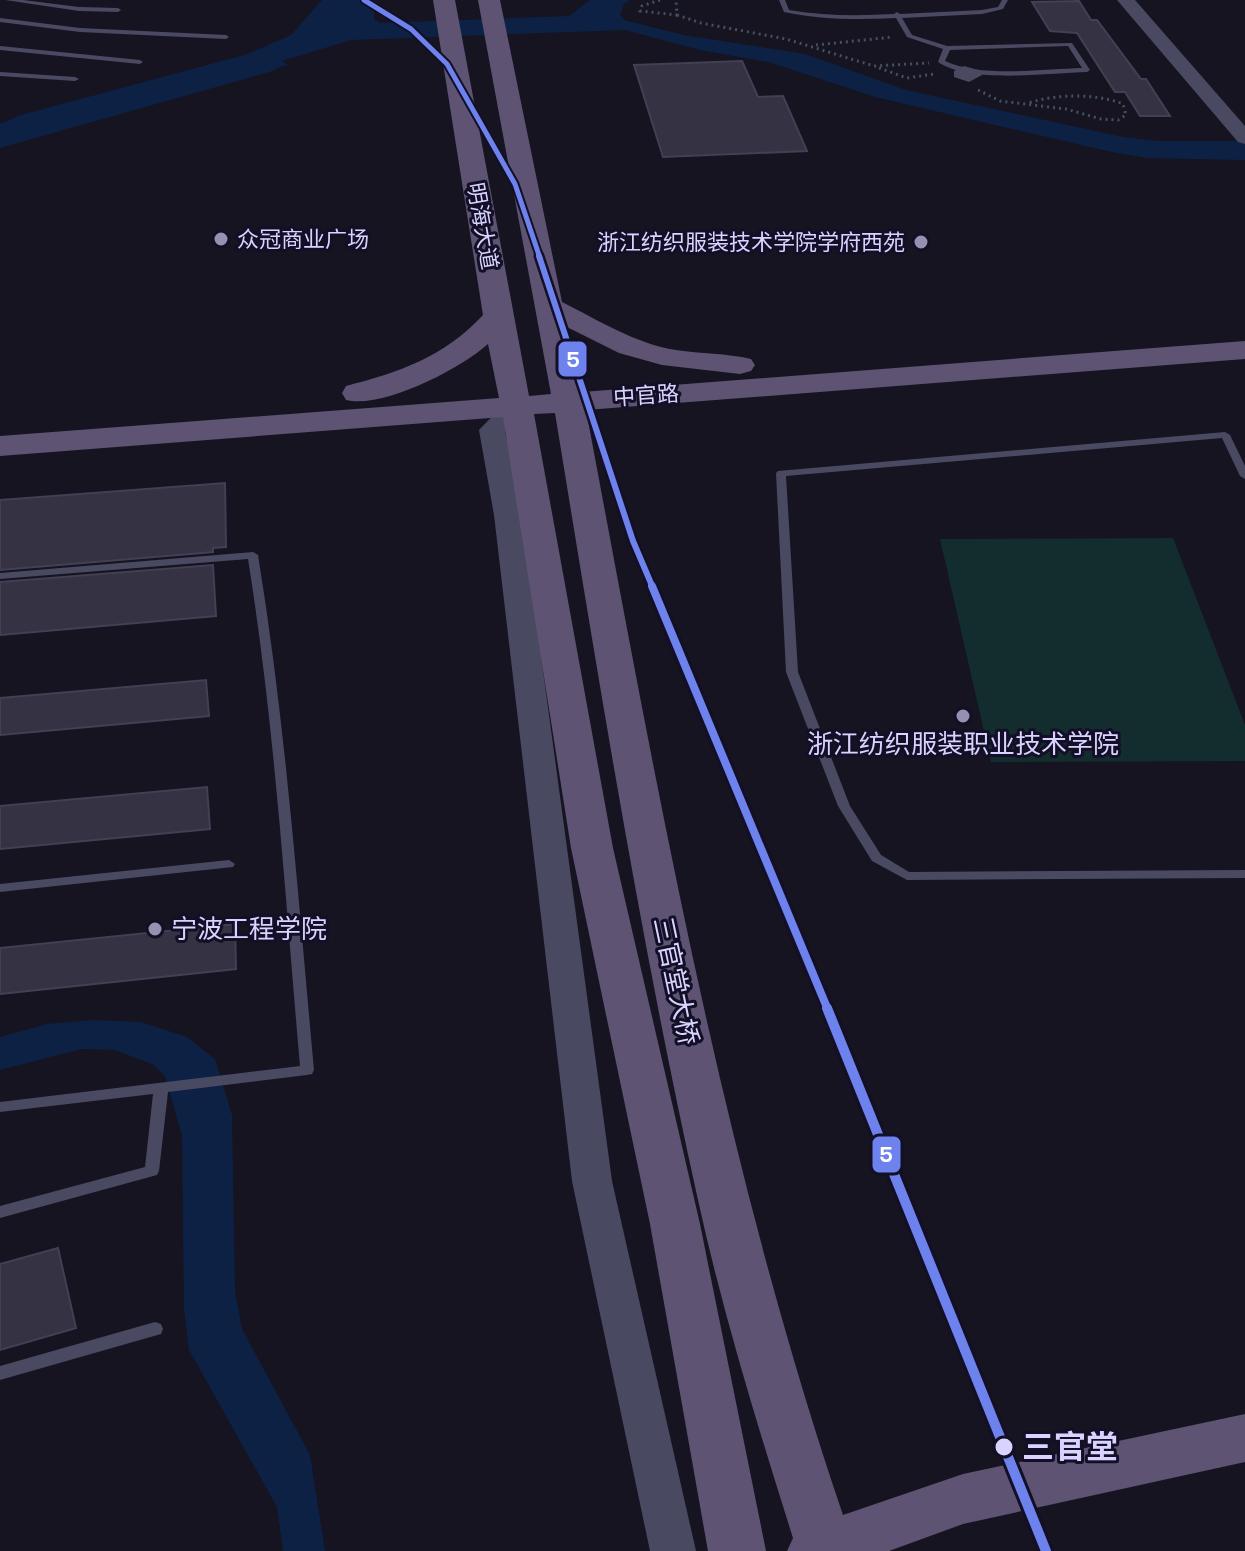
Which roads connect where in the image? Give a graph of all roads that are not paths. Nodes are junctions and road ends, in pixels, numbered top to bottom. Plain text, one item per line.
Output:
1 (8, 0) edge
2 (90, 0) edge
3 (782, 0) edge
4 (1005, 0) edge
5 (1126, 0) edge
6 (1144, 0) edge
7 (444, 4) edge
8 (490, 4) edge
9 (79, 9) junction
10 (118, 10) dead end
11 (897, 14) junction
12 (0, 20) edge
13 (226, 37) dead end
14 (0, 48) edge
15 (947, 48) junction
16 (140, 62) dead end
17 (0, 74) edge
18 (75, 79) dead end
19 (1245, 112) edge
20 (1245, 138) edge
21 (551, 308) junction
22 (499, 316) junction
23 (1245, 328) edge
24 (1245, 350) edge
25 (740, 365) junction
26 (566, 390) junction
27 (357, 393) junction
28 (513, 393) junction
29 (0, 420) edge
30 (0, 446) edge
31 (1245, 476) edge
32 (0, 576) edge
33 (229, 864) dead end
34 (1245, 874) edge
35 (0, 888) edge
36 (161, 1089) junction
37 (0, 1107) edge
38 (0, 1212) edge
39 (155, 1329) dead end
40 (0, 1373) edge
41 (1245, 1438) edge
42 (842, 1547) edge
43 (673, 1551) edge
44 (737, 1551) edge

1 - 9 lane
2 - 9 lane
3 - 11 lane
4 - 11 lane
5 - 20 street
6 - 19 street
7 - 22 main road, 明海大道
8 - 21 main road, 明海大道
9 - 10 lane
11 - 15 lane
12 - 13 lane
14 - 16 lane
15 - 15 lane
17 - 18 lane
21 - 25 main road
21 - 26 main road, 明海大道
22 - 27 main road
22 - 28 main road, 明海大道
23 - 25 main road, 中官路
24 - 26 main road, 中官路
25 - 26 main road, 中官路
26 - 28 main road, 中官路
26 - 42 main road, 三官堂大桥
27 - 28 main road, 中官路
27 - 29 main road, 中官路
28 - 30 main road, 中官路
28 - 43 street
28 - 44 main road, 三官堂大桥
31 - 34 lane
32 - 36 lane
33 - 35 lane
36 - 37 lane
36 - 38 lane
39 - 40 lane
41 - 42 main road

